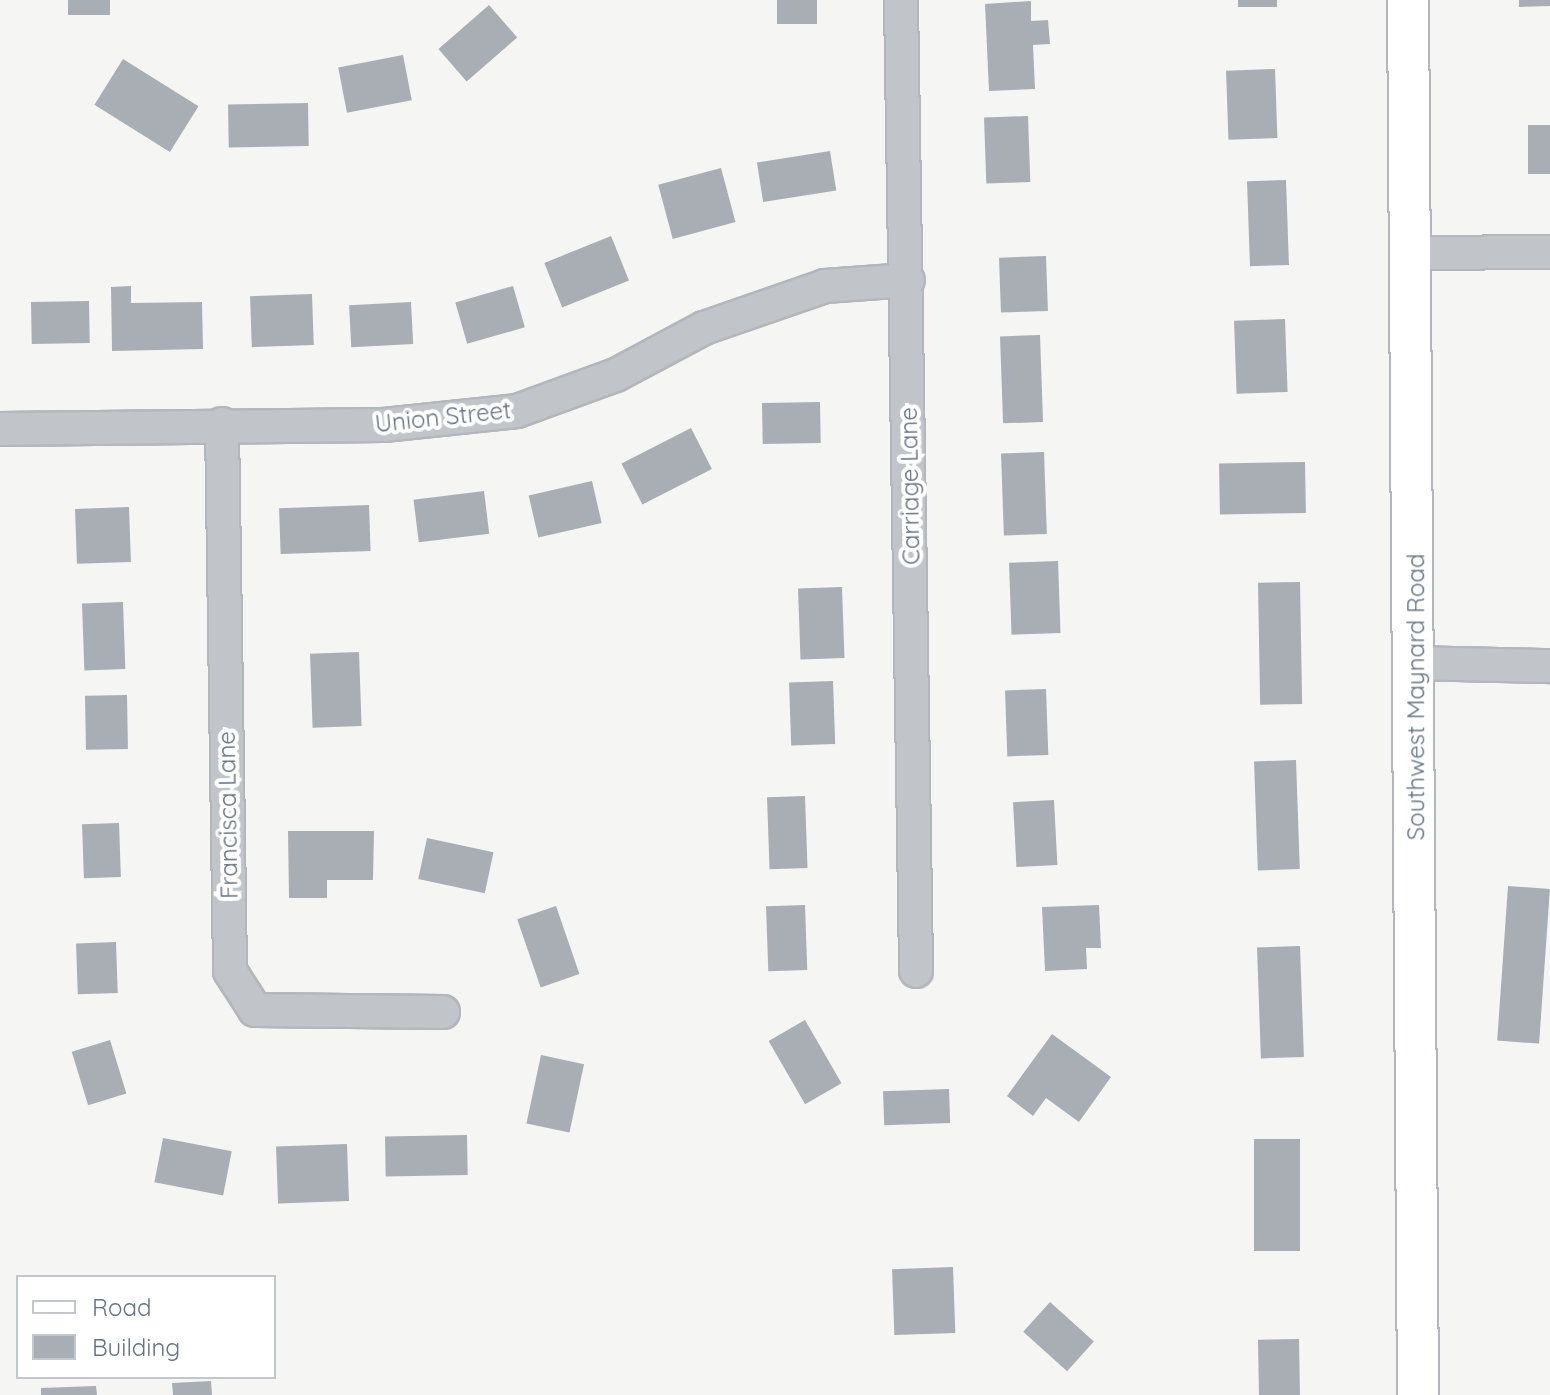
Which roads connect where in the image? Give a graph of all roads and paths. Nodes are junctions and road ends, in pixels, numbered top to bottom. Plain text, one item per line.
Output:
1 (901, 0) edge
2 (1408, 0) edge
3 (1550, 252) edge
4 (1413, 253) junction
5 (908, 280) junction
6 (222, 424) junction
7 (0, 429) edge
8 (1415, 663) junction
9 (1550, 666) edge
10 (916, 971) dead end
11 (443, 1012) dead end
12 (1418, 1395) edge

1 - 5 street, Carriage Lane
2 - 4 main road, Southwest Maynard Road
3 - 4 street
4 - 8 main road, Southwest Maynard Road
5 - 6 street, Union Street
5 - 10 street, Carriage Lane
6 - 7 street, Union Street
6 - 11 street, Francisca Lane
8 - 9 street
8 - 12 main road, Southwest Maynard Road

